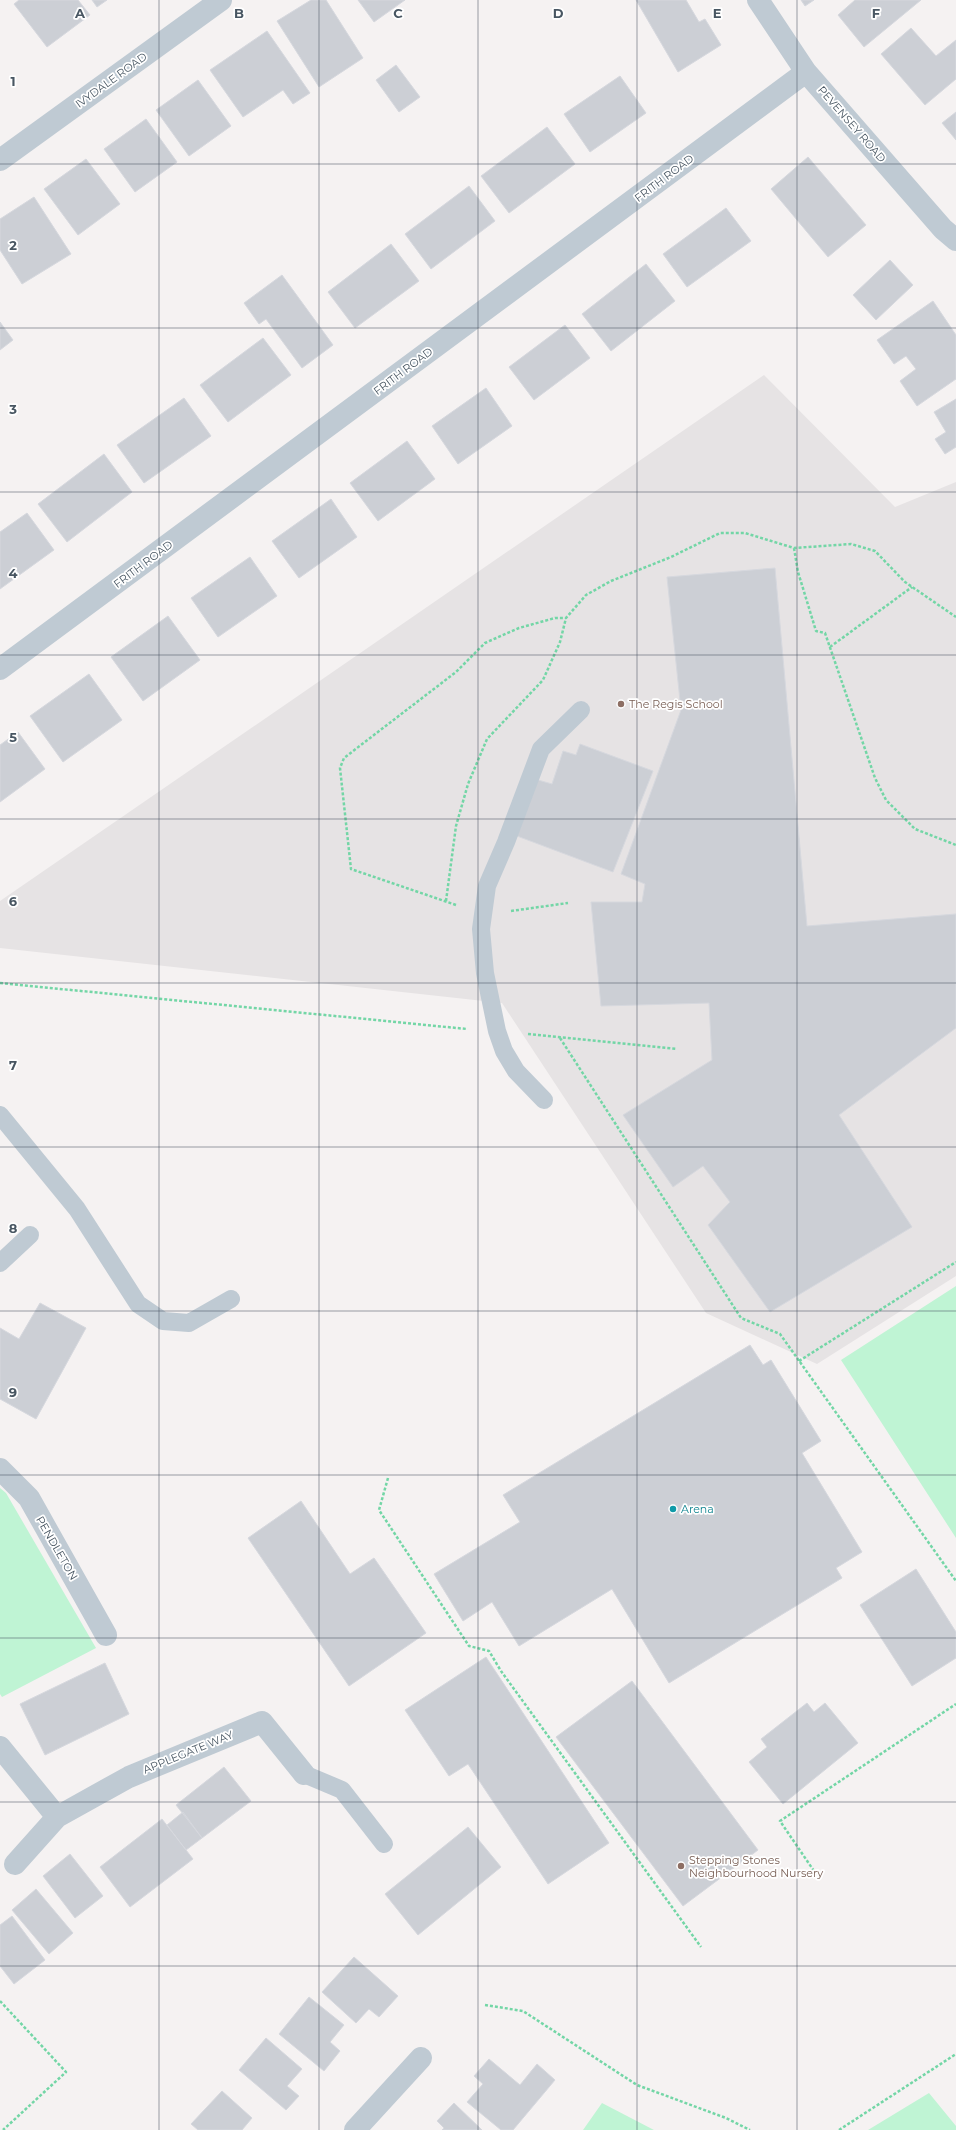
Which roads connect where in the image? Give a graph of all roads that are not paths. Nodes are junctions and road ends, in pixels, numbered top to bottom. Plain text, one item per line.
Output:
1 (221, 0) edge
2 (758, 0) edge
3 (806, 72) junction
4 (0, 160) edge
5 (956, 240) edge
6 (0, 669) edge
7 (581, 710) dead end
8 (544, 1100) dead end
9 (0, 1115) edge
10 (30, 1235) dead end
11 (0, 1263) edge
12 (231, 1299) dead end
13 (0, 1468) edge
14 (106, 1635) dead end
15 (0, 1747) edge
16 (304, 1774) joint
17 (57, 1817) junction
18 (384, 1844) dead end
19 (15, 1864) dead end
20 (421, 2058) dead end
21 (355, 2130) edge

1 - 4 street, IVYDALE ROAD
2 - 3 street, PEVENSEY ROAD
3 - 5 street, PEVENSEY ROAD
3 - 6 street, FRITH ROAD
7 - 8 lane
9 - 12 lane
10 - 11 lane
13 - 14 street, PENDLETON
15 - 17 street
16 - 17 street, APPLEGATE WAY
16 - 18 lane
17 - 19 street, APPLEGATE WAY
20 - 21 street

